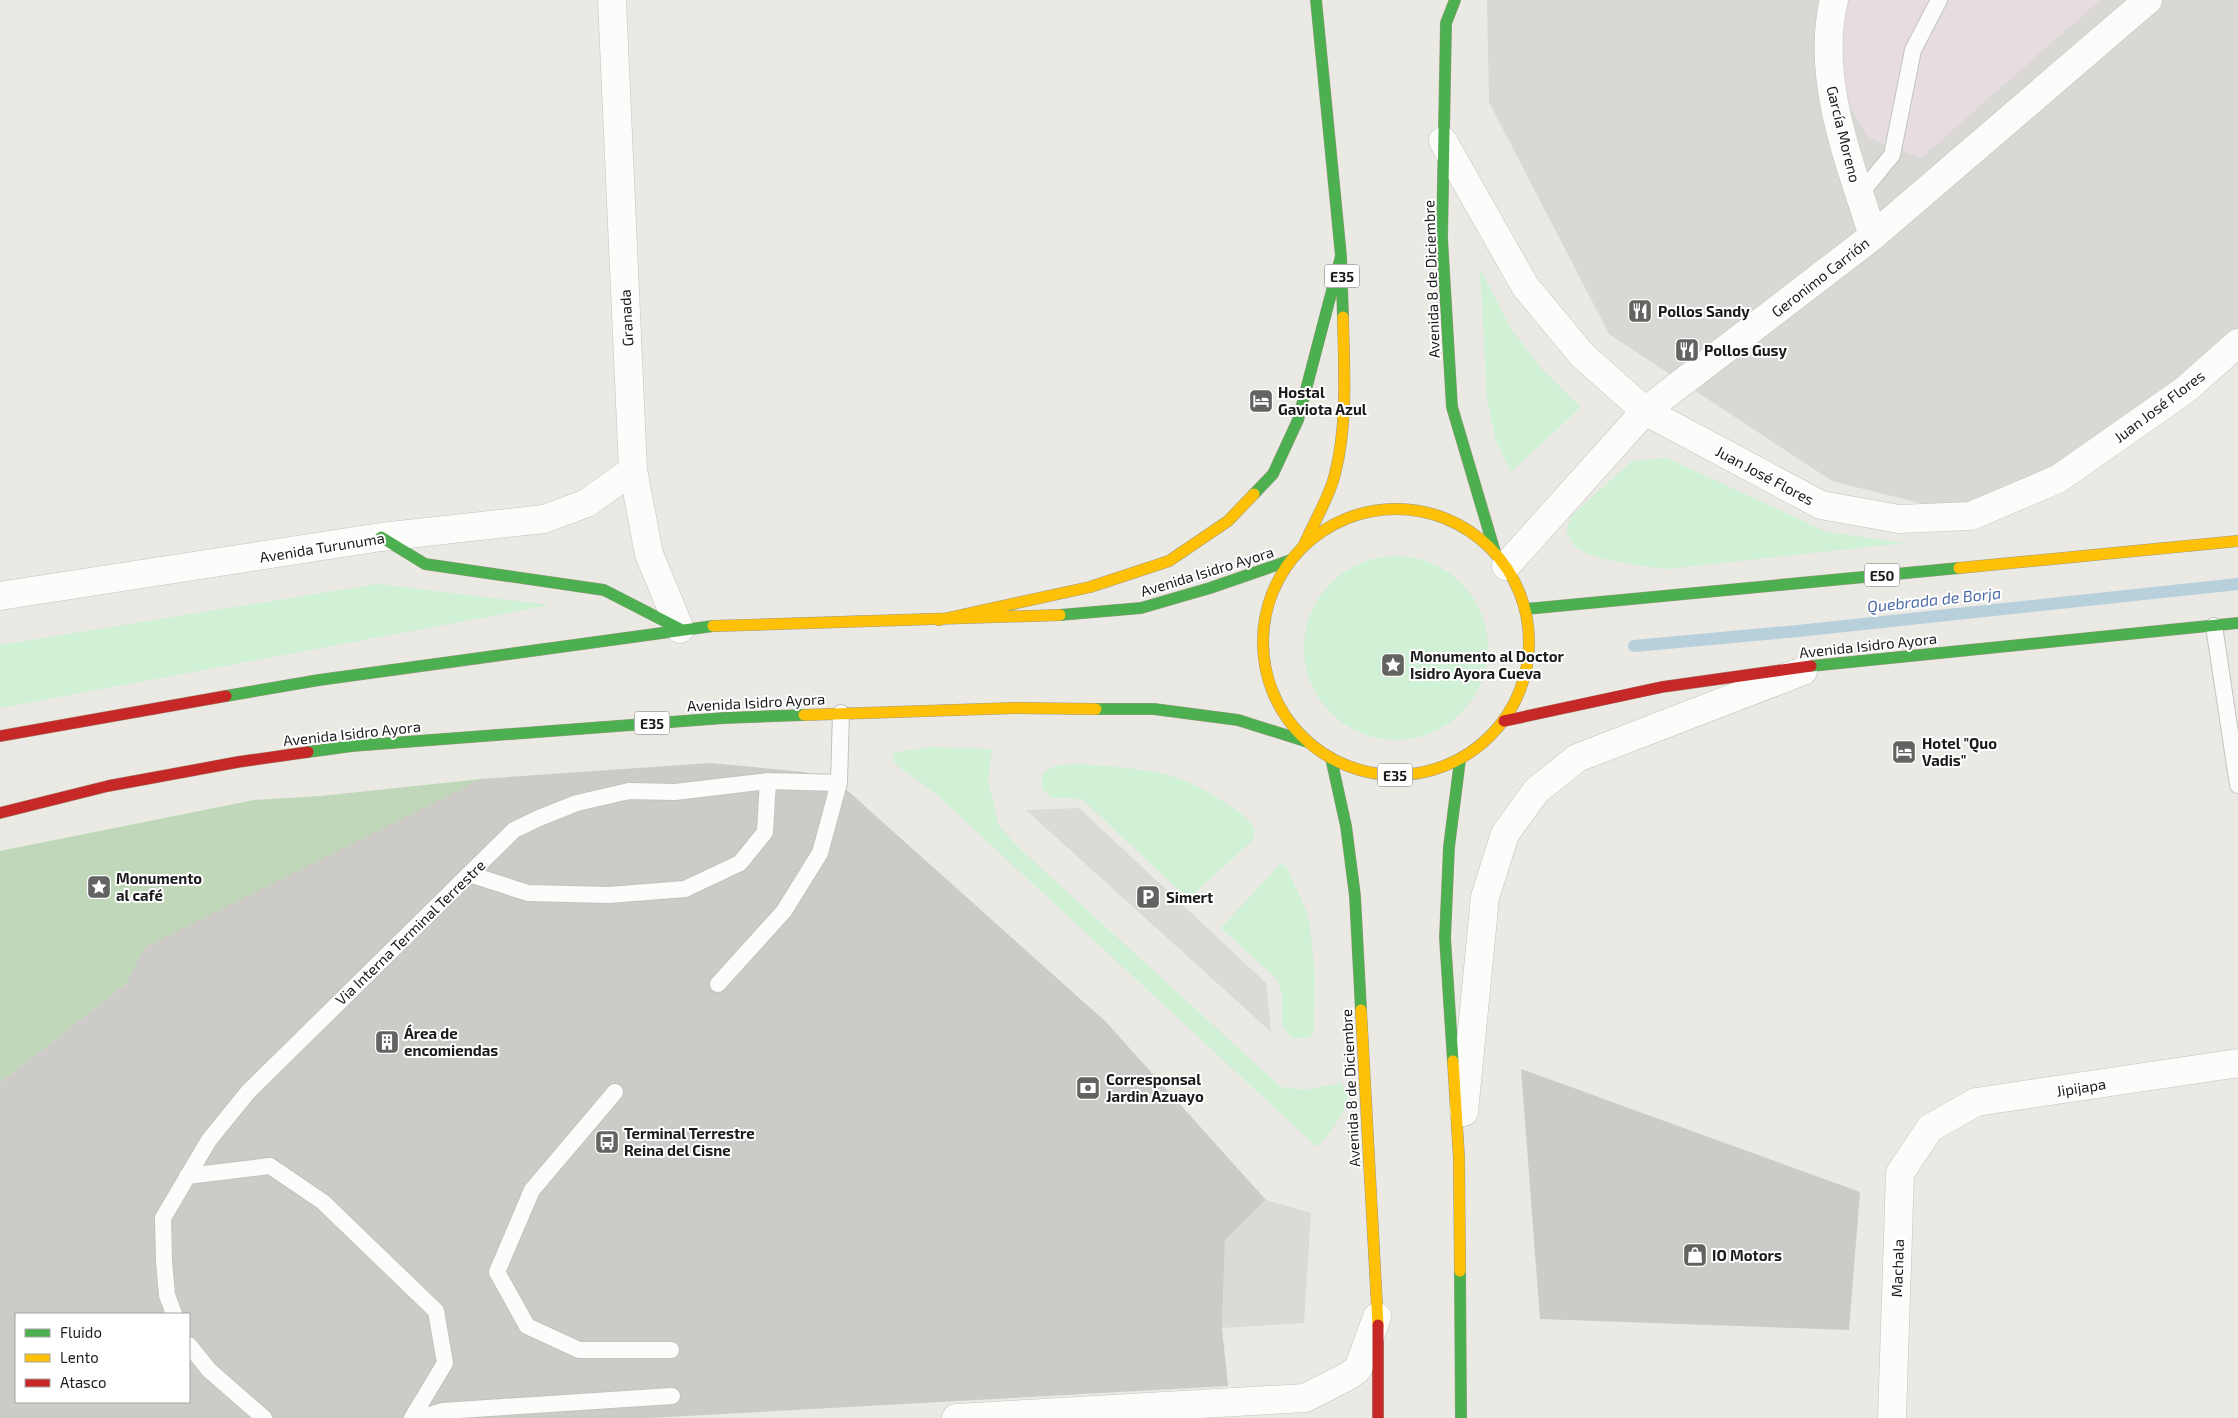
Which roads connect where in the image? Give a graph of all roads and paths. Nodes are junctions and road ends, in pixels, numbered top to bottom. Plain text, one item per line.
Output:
1 (612, 0) edge
2 (1316, 0) edge
3 (1444, 0) edge
4 (1455, 0) edge
5 (1834, 0) edge
6 (1939, 0) edge
7 (2148, 0) edge
8 (1446, 23) junction
9 (1444, 140) junction
10 (1860, 194) junction
11 (1873, 236) junction
12 (1341, 256) junction
13 (2238, 343) edge
14 (1645, 411) junction
15 (633, 470) junction
16 (381, 538) junction
17 (2238, 541) edge
18 (1303, 547) junction
19 (1501, 559) junction
20 (1291, 560) junction
21 (0, 596) edge
22 (1526, 608) junction
23 (940, 620) junction
24 (2238, 623) edge
25 (2214, 626) junction
26 (680, 629) junction
27 (1821, 664) junction
28 (841, 712) junction
29 (1504, 721) junction
30 (0, 736) edge
31 (1308, 742) junction
32 (1331, 758) junction
33 (1460, 760) junction
34 (768, 781) junction
35 (839, 783) junction
36 (2238, 785) edge
37 (0, 812) edge
38 (469, 874) junction
39 (718, 984) dead end
40 (2238, 1063) edge
41 (615, 1092) dead end
42 (1930, 1128) joint
43 (1459, 1158) junction
44 (187, 1176) junction
45 (174, 1313) edge
46 (1378, 1316) junction
47 (190, 1346) edge
48 (671, 1350) dead end
49 (672, 1396) dead end
50 (264, 1418) edge
51 (412, 1418) edge
52 (420, 1418) edge
53 (956, 1418) edge
54 (1378, 1418) edge
55 (1461, 1418) edge
56 (1892, 1418) edge

1 - 15 street, Granada
2 - 12 main road, E35
3 - 8 lane
4 - 8 main road, Avenida 8 de Diciembre / E35
5 - 10 street, García Moreno
6 - 10 lane
7 - 11 street, Geronimo Carrión
8 - 9 main road, Avenida 8 de Diciembre / E35
9 - 14 street, Juan José Flores
9 - 19 main road, Avenida 8 de Diciembre / E35
10 - 11 street, García Moreno
11 - 14 street, Geronimo Carrión
12 - 18 main road, E35
12 - 23 main road
13 - 14 street, Juan José Flores
14 - 19 street, Geronimo Carrión
15 - 16 street, Avenida Turunuma
15 - 26 street, Granada
16 - 21 street, Avenida Turunuma
16 - 26 main road
17 - 22 main road, E50
18 - 19 main road, E35
18 - 20 main road, E35
19 - 22 main road, E35
20 - 23 main road, Avenida Isidro Ayora / E35
20 - 31 main road, E35
22 - 29 main road, E35
23 - 26 main road, Avenida Isidro Ayora / E35
24 - 25 main road, Avenida Isidro Ayora
25 - 27 main road, Avenida Isidro Ayora
25 - 36 lane
26 - 30 main road, Avenida Isidro Ayora / E35
27 - 29 main road, Avenida Isidro Ayora
27 - 43 street
28 - 31 main road, Avenida Isidro Ayora / E35
28 - 35 lane
28 - 37 main road, Avenida Isidro Ayora / E35
29 - 33 main road, E35
31 - 32 main road, E35
32 - 33 main road, E35
32 - 46 main road, Avenida 8 de Diciembre
33 - 43 main road
34 - 35 lane, Via Interna Terminal Terrestre
34 - 38 lane, Via Interna Terminal Terrestre
34 - 38 lane
35 - 39 lane
38 - 44 lane, Via Interna Terminal Terrestre
40 - 42 street, Jipijapa
41 - 48 lane
42 - 56 street, Machala
43 - 55 main road
44 - 45 lane, Via Interna Terminal Terrestre
44 - 51 lane
46 - 53 street
46 - 54 main road, Avenida 8 de Diciembre
47 - 50 lane
49 - 52 lane

